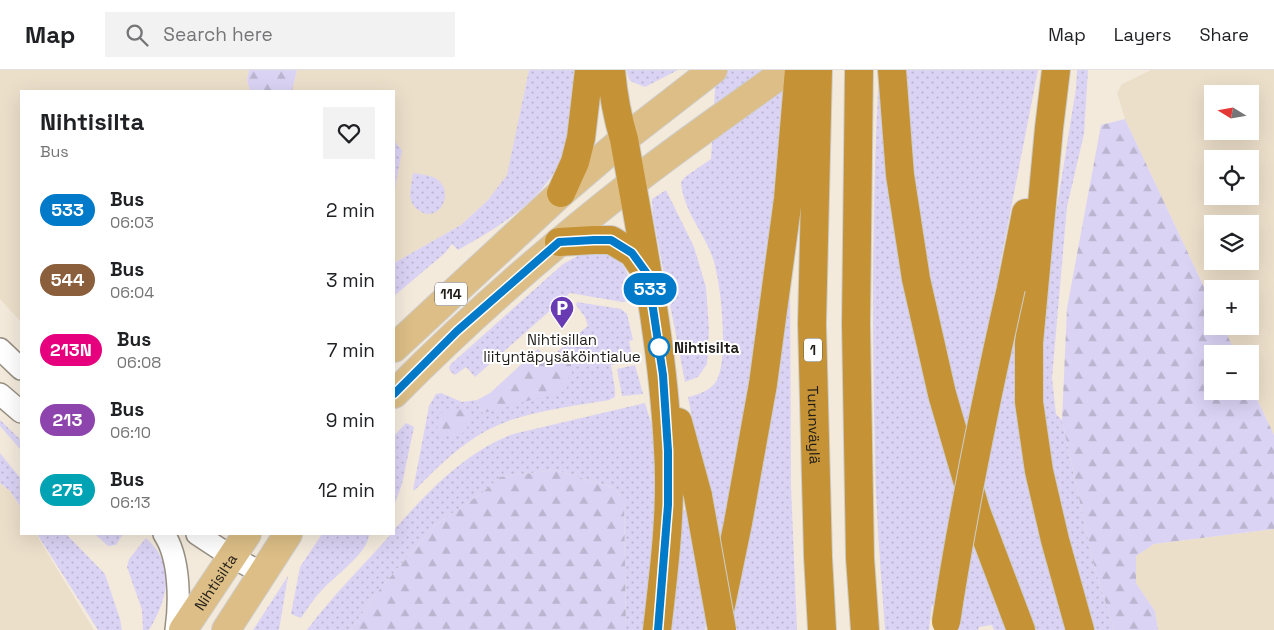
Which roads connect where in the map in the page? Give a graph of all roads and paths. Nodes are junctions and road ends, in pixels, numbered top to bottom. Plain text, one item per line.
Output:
1 (589, 70) edge
2 (611, 70) edge
3 (713, 70) edge
4 (787, 70) edge
5 (799, 70) edge
6 (818, 70) edge
7 (859, 70) edge
8 (892, 70) edge
9 (1056, 70) edge
10 (1049, 128) junction
11 (624, 139) junction
12 (632, 183) junction
13 (561, 193) junction
14 (559, 242) junction
15 (648, 275) junction
16 (395, 347) edge
17 (0, 349) edge
18 (20, 368) edge
19 (663, 375) junction
20 (395, 393) edge
21 (0, 394) edge
22 (20, 411) edge
23 (165, 535) edge
24 (199, 535) edge
25 (247, 535) edge
26 (249, 535) edge
27 (275, 553) edge
28 (232, 557) junction
29 (945, 626) edge
30 (176, 630) edge
31 (183, 630) edge
32 (226, 630) edge
33 (658, 630) edge
34 (716, 630) edge
35 (722, 630) edge
36 (822, 630) edge
37 (865, 630) edge
38 (1021, 630) edge
39 (1080, 630) edge

1 - 13 highway
2 - 11 highway
3 - 11 main road
4 - 12 main road
5 - 34 highway
6 - 36 highway, Turunväylä / 1
7 - 37 highway
8 - 38 highway
9 - 10 highway
10 - 29 highway, bridge
10 - 39 highway
11 - 12 highway
11 - 13 main road, 114
12 - 14 main road, 114
12 - 15 highway
13 - 16 main road, 114
14 - 15 highway
14 - 20 main road, 114
15 - 19 highway
17 - 18 street
19 - 33 highway
19 - 35 highway, bridge
21 - 22 street
23 - 30 street
24 - 28 street
25 - 28 main road, Nihtisilta
26 - 27 street
27 - 28 street
27 - 32 main road
28 - 31 main road, Nihtisilta

